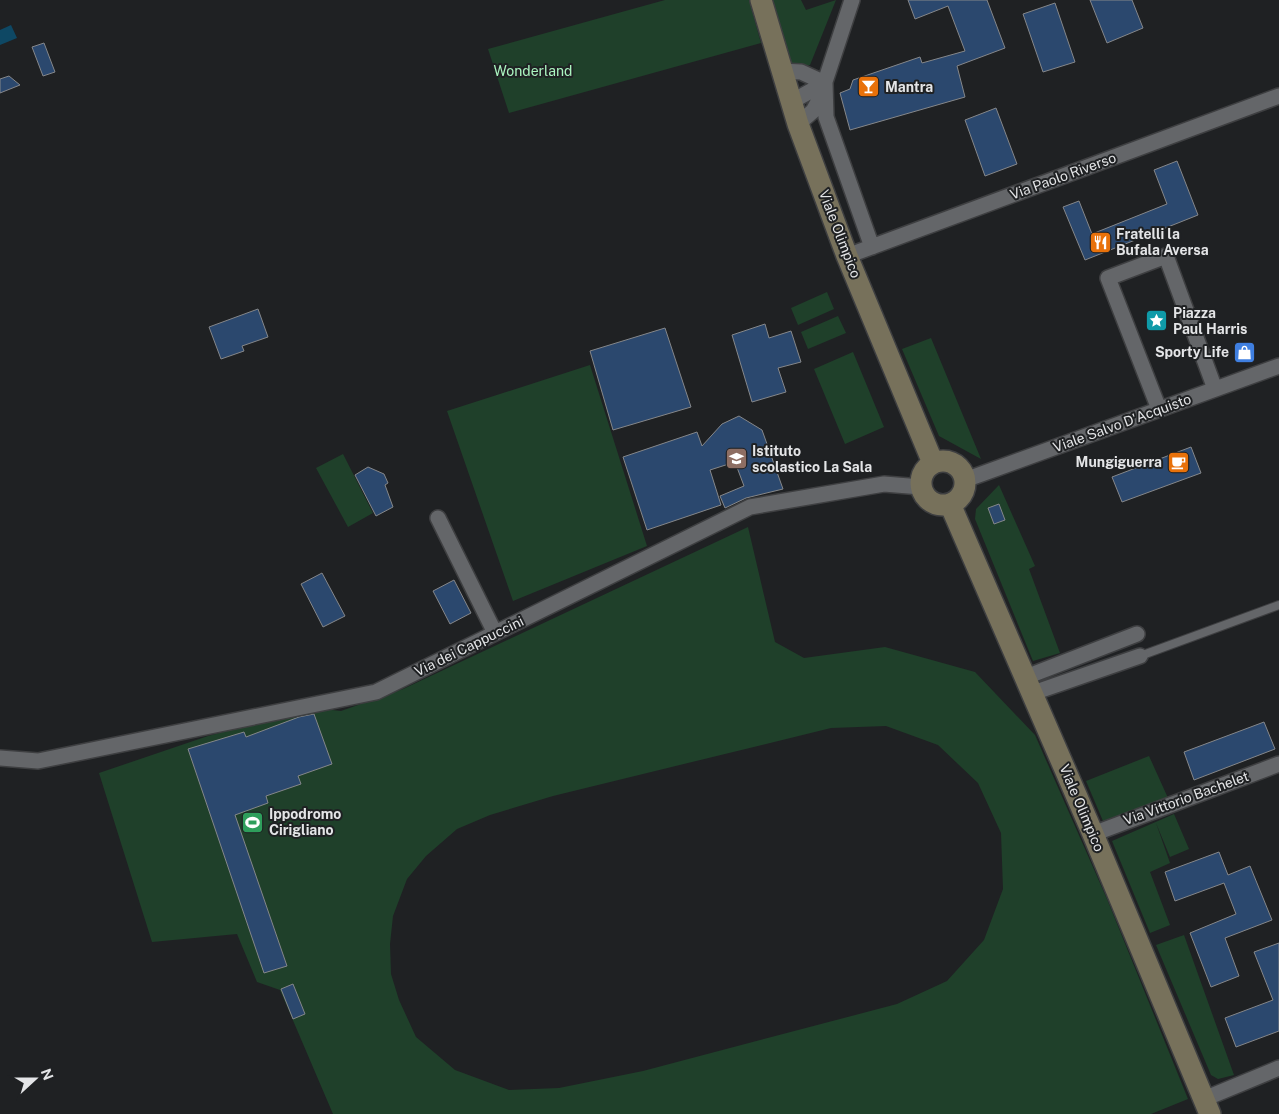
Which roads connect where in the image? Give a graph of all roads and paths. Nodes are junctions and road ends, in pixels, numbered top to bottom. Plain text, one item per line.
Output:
1 (761, 0) edge
2 (854, 3) edge
3 (825, 83) junction
4 (786, 87) junction
5 (1279, 96) edge
6 (798, 124) junction
7 (872, 247) junction
8 (847, 256) junction
9 (1279, 366) edge
10 (1214, 389) junction
11 (1159, 409) junction
12 (933, 463) junction
13 (964, 480) junction
14 (921, 487) junction
15 (950, 504) junction
16 (438, 518) dead end
17 (1279, 605) edge
18 (495, 634) junction
19 (1137, 634) dead end
20 (1140, 656) joint
21 (1030, 685) junction
22 (0, 758) edge
23 (1279, 764) edge
24 (1094, 834) junction
25 (1279, 1068) edge
26 (1207, 1106) edge

1 - 4 main road, Viale Olimpico
2 - 3 street
3 - 4 street
3 - 4 street
3 - 6 street
3 - 7 street
4 - 6 main road, Viale Olimpico
5 - 7 street, Via Paolo Riverso
6 - 8 main road, Viale Olimpico
7 - 8 street, Via Paolo Riverso
8 - 12 main road, Viale Olimpico
9 - 10 street, Viale Salvo D'Acquisto
10 - 11 street, Viale Salvo D'Acquisto
10 - 11 street
11 - 13 street, Viale Salvo D'Acquisto
12 - 13 main road
12 - 14 main road
13 - 15 main road
14 - 15 main road
14 - 18 street, Via dei Cappuccini
15 - 21 main road, Viale Olimpico
16 - 18 street
17 - 20 lane
18 - 22 street, Via dei Cappuccini
19 - 21 street
20 - 21 street
21 - 24 main road, Viale Olimpico
23 - 24 street, Via Vittorio Bachelet
24 - 26 main road, Viale Olimpico
25 - 26 street

